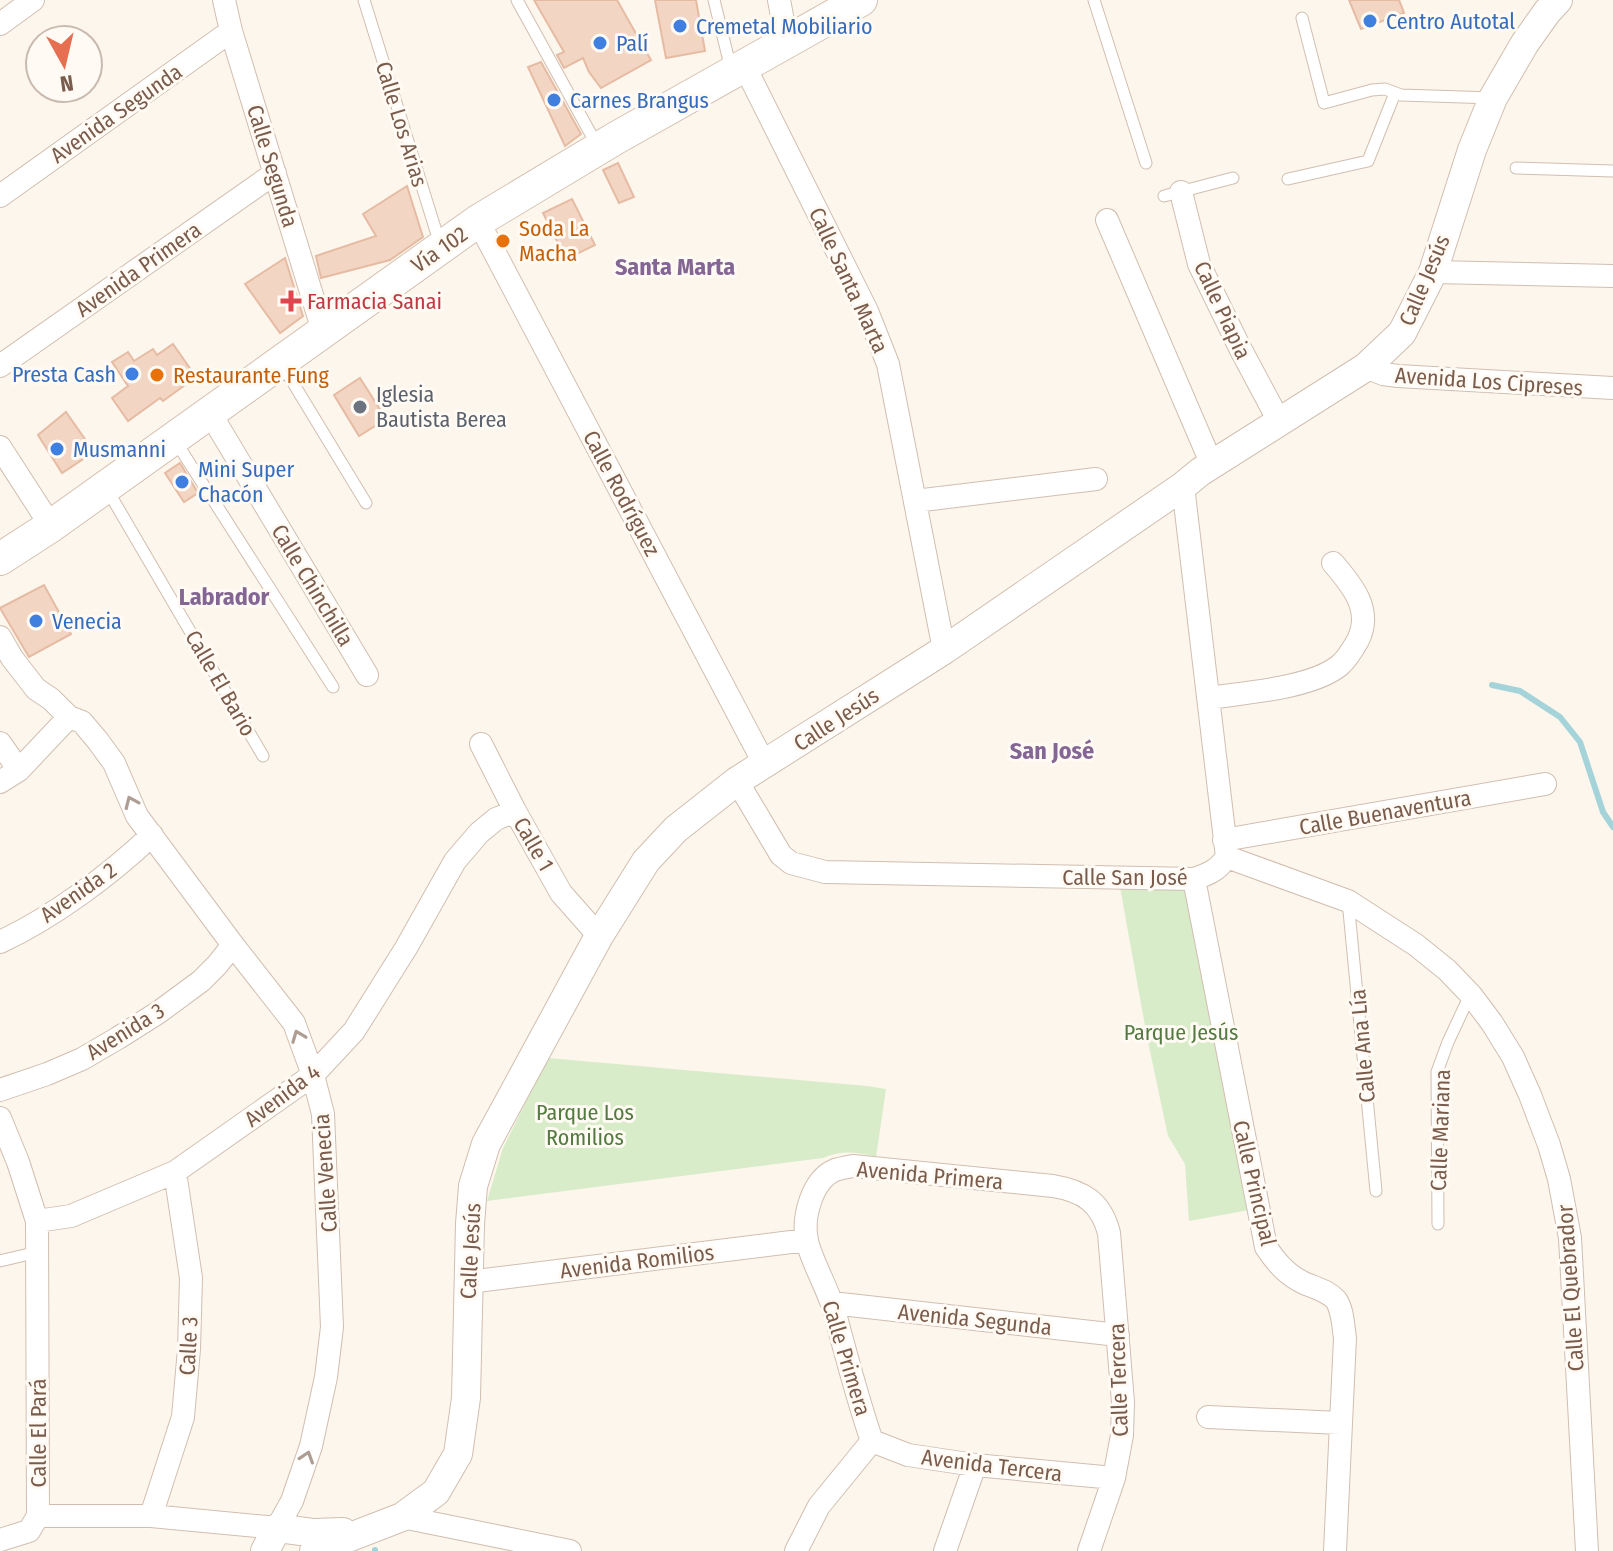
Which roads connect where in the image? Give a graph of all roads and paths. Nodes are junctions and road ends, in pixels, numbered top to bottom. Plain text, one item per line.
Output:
1 (33, 0) edge
2 (224, 0) edge
3 (364, 0) edge
4 (517, 0) edge
5 (714, 0) edge
6 (779, 0) edge
7 (861, 0) edge
8 (1094, 0) edge
9 (1558, 0) edge
10 (1302, 18) dead end
11 (0, 24) edge
12 (231, 31) junction
13 (787, 42) junction
14 (738, 68) junction
15 (1395, 93) junction
16 (1493, 98) junction
17 (599, 148) junction
18 (1146, 163) dead end
19 (1516, 168) dead end
20 (1613, 171) edge
21 (275, 173) junction
22 (1233, 178) dead end
23 (1288, 179) dead end
24 (1172, 194) joint
25 (0, 196) edge
26 (1107, 220) dead end
27 (478, 221) junction
28 (441, 248) junction
29 (1433, 272) junction
30 (1613, 276) edge
31 (323, 331) junction
32 (281, 363) junction
33 (0, 366) edge
34 (1366, 367) junction
35 (1613, 388) edge
36 (210, 413) junction
37 (1280, 423) junction
38 (174, 439) junction
39 (0, 447) edge
40 (1212, 465) junction
41 (1096, 479) dead end
42 (1183, 486) junction
43 (106, 487) junction
44 (915, 501) junction
45 (366, 503) dead end
46 (51, 526) junction
47 (0, 559) edge
48 (1333, 563) dead end
49 (0, 637) edge
50 (944, 650) junction
51 (367, 675) dead end
52 (333, 687) dead end
53 (1208, 698) junction
54 (69, 717) junction
55 (0, 743) edge
56 (481, 744) dead end
57 (263, 756) dead end
58 (765, 765) junction
59 (9, 776) edge
60 (737, 781) junction
61 (1545, 784) dead end
62 (515, 811) junction
63 (152, 835) junction
64 (1226, 849) junction
65 (1194, 879) junction
66 (1348, 901) junction
67 (599, 936) junction
68 (0, 942) edge
69 (233, 945) junction
70 (1471, 995) junction
71 (313, 1075) junction
72 (0, 1090) edge
73 (0, 1118) edge
74 (175, 1172) junction
75 (1376, 1191) dead end
76 (1098, 1207) joint
77 (37, 1221) junction
78 (1438, 1224) dead end
79 (807, 1240) junction
80 (39, 1252) junction
81 (0, 1261) edge
82 (468, 1282) junction
83 (832, 1303) junction
84 (1118, 1335) junction
85 (1208, 1417) dead end
86 (1340, 1423) junction
87 (872, 1441) junction
88 (975, 1465) junction
89 (1114, 1478) junction
90 (38, 1516) junction
91 (151, 1516) junction
92 (402, 1517) junction
93 (364, 1532) junction
94 (0, 1540) edge
95 (271, 1540) edge
96 (314, 1551) edge
97 (570, 1551) edge
98 (796, 1551) edge
99 (945, 1551) edge
100 (1089, 1551) edge
101 (1335, 1551) edge
102 (1587, 1551) edge

1 - 11 street
2 - 12 street, Calle Segunda
3 - 28 lane, Calle Los Arias
4 - 17 lane
5 - 14 lane
6 - 13 street
7 - 13 main road, Vía 102
8 - 18 lane
9 - 16 street, Calle Jesús
10 - 15 lane
12 - 21 street, Calle Segunda
12 - 25 street, Avenida Segunda
13 - 14 main road, Vía 102
14 - 17 main road, Vía 102
14 - 44 street, Calle Santa Marta
15 - 16 lane
15 - 23 lane
16 - 29 street, Calle Jesús
17 - 27 main road, Vía 102
19 - 20 lane
21 - 31 street, Calle Segunda
21 - 33 street, Avenida Primera
22 - 24 lane
24 - 37 street, Calle Piapia
26 - 40 street
27 - 28 main road, Vía 102
27 - 58 street, Calle Rodríguez
28 - 31 main road, Vía 102
29 - 30 street
29 - 34 street, Calle Jesús
31 - 32 main road, Vía 102
32 - 36 main road, Vía 102
32 - 45 lane
34 - 35 street, Avenida Los Cipreses
34 - 37 street, Calle Jesús
36 - 38 main road, Vía 102
36 - 51 street, Calle Chinchilla
37 - 40 street, Calle Jesús
38 - 43 main road, Vía 102
38 - 52 lane
39 - 46 street
40 - 42 street, Calle Jesús
41 - 44 street
42 - 50 street, Calle Jesús
42 - 53 street
43 - 46 main road, Vía 102
43 - 57 lane, Calle El Bario
44 - 50 street, Calle Santa Marta
46 - 47 main road, Vía 102
48 - 53 street
49 - 54 street, Calle Venecia
50 - 58 street, Calle Jesús
53 - 64 street
54 - 59 street
63 -> 54 street, Calle Venecia
55 - 59 street
56 - 62 street, Calle 1
58 - 60 street, Calle Jesús
60 - 65 street, Calle San José
60 - 67 street, Calle Jesús
61 - 64 street, Calle Buenaventura
62 - 67 street, Calle 1
62 - 71 street, Avenida 4
63 - 68 street, Avenida 2
63 - 69 street, Calle Venecia
64 - 65 street, Calle San José
64 - 66 street, Calle El Quebrador
65 - 86 street, Calle Principal
66 - 70 street, Calle El Quebrador
66 - 75 lane, Calle Ana Lía
67 - 82 street, Calle Jesús
71 -> 69 street, Calle Venecia
69 - 72 street, Avenida 3
70 - 78 lane, Calle Mariana
70 - 102 street, Calle El Quebrador
71 - 74 street, Avenida 4
95 -> 71 street, Calle Venecia
73 - 77 street, Calle El Pará
74 - 77 street, Avenida 4
74 - 91 street, Calle 3
76 - 79 street, Avenida Primera
76 - 84 street, Calle Tercera
77 - 80 street, Calle El Pará
79 - 82 street, Avenida Romilios
79 - 83 street, Calle Primera
80 - 81 lane
80 - 90 street, Calle El Pará
82 - 92 street, Calle Jesús
83 - 84 street, Avenida Segunda
83 - 87 street, Calle Primera
84 - 89 street, Calle Tercera
85 - 86 street
86 - 101 street, Calle Principal
87 - 88 street, Avenida Tercera
87 - 98 street, Calle Primera
88 - 89 street, Avenida Tercera
88 - 99 street
89 - 100 street, Calle Tercera
90 - 91 street, Calle El Pará
90 - 94 street
91 - 95 street, Calle El Pará
92 - 93 street, Calle Jesús
92 - 97 street
93 - 95 street
93 - 96 street, Calle Jesús

